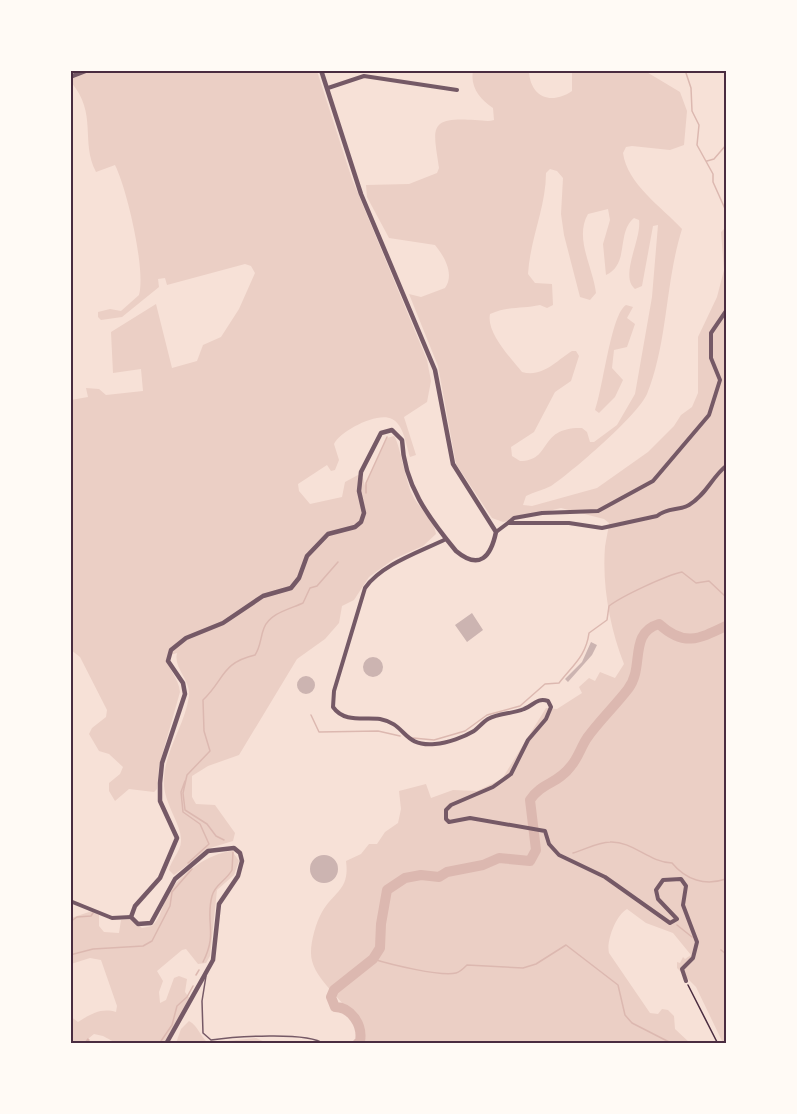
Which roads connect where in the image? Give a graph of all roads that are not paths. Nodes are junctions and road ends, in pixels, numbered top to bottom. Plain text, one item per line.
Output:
1 (88, 70) edge
2 (321, 70) edge
3 (363, 73) edge
4 (70, 77) edge
5 (328, 88) junction
6 (457, 90) dead end
7 (726, 311) edge
8 (726, 466) edge
9 (508, 523) junction
10 (496, 532) junction
11 (446, 539) junction
12 (70, 901) edge
13 (131, 917) junction
14 (203, 977) junction
15 (686, 981) road end
16 (166, 1044) edge
17 (324, 1044) edge

1 - 4 street
2 - 5 street
3 - 5 street
3 - 6 street
5 - 10 street
7 - 9 street
8 - 9 street
9 - 10 street
10 - 11 street
11 - 13 street
11 - 15 street
12 - 13 street
13 - 14 street
14 - 16 street
14 - 17 lane

